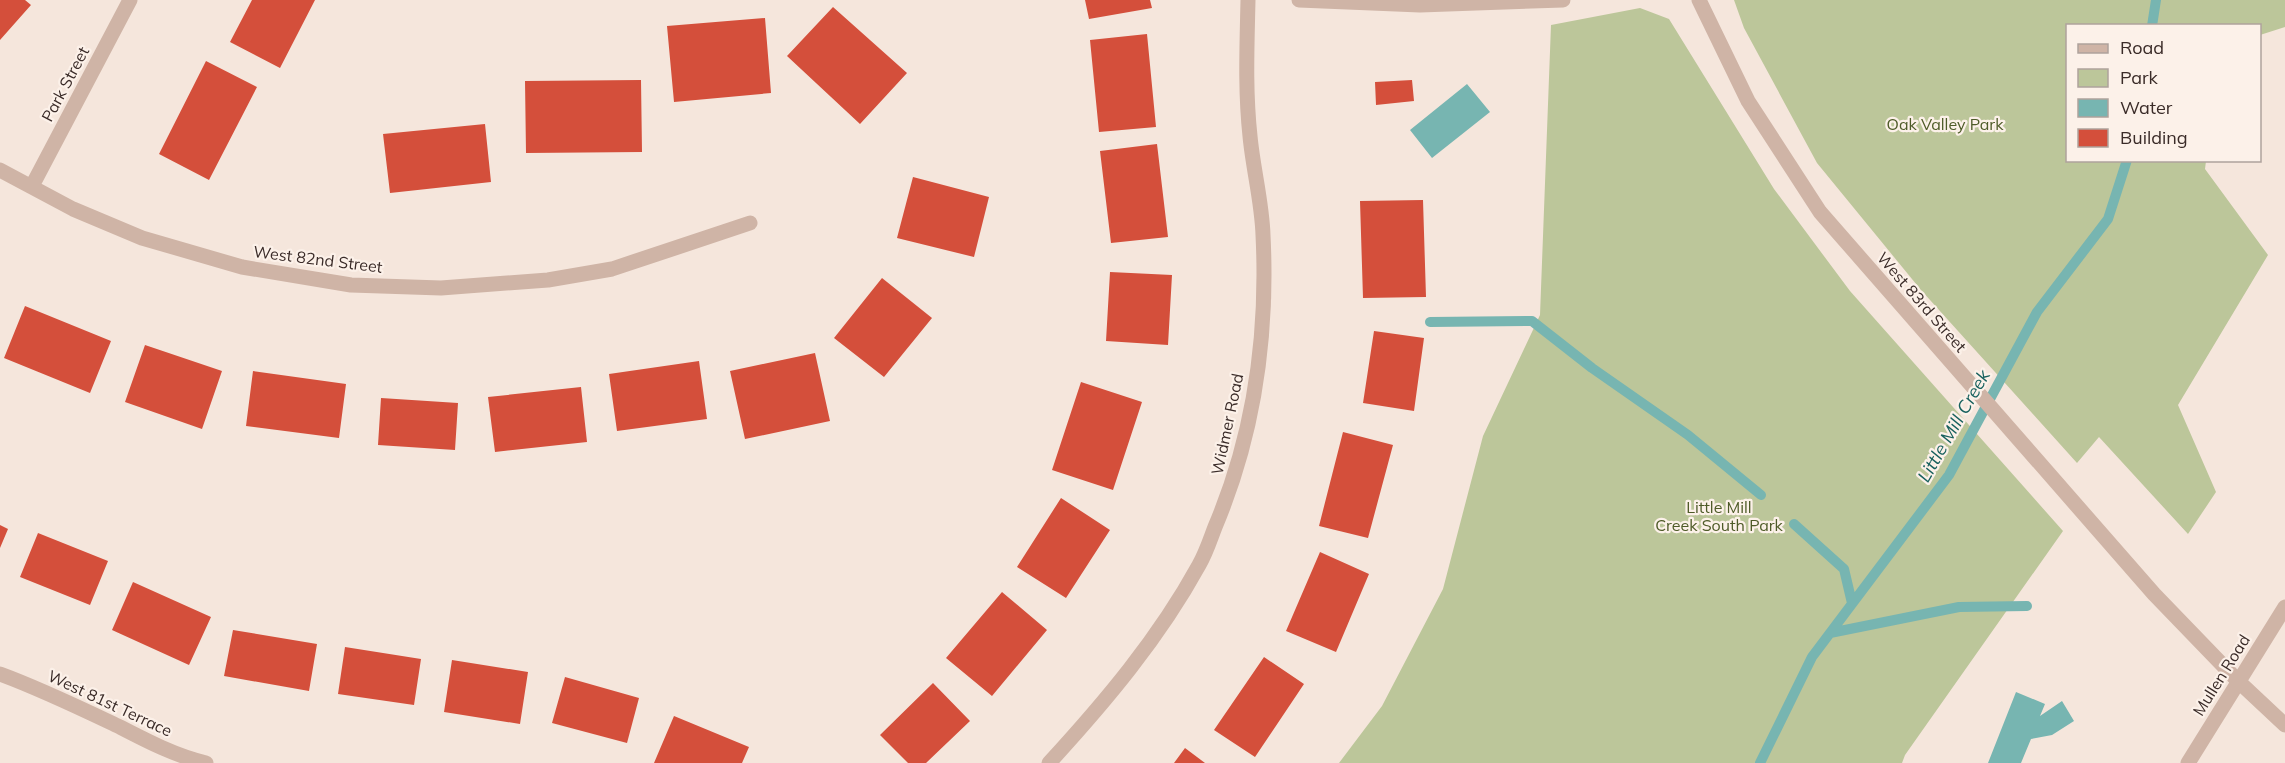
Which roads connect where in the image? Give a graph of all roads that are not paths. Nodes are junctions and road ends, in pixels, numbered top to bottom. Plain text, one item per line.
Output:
1 (130, 0) edge
2 (1248, 0) edge
3 (1299, 0) edge
4 (1563, 0) edge
5 (1699, 0) edge
6 (0, 170) edge
7 (32, 186) junction
8 (750, 223) dead end
9 (2285, 607) edge
10 (0, 674) edge
11 (2238, 681) junction
12 (2285, 725) edge
13 (206, 763) edge
14 (1049, 763) edge
15 (2188, 763) edge

1 - 7 street, Park Street
2 - 14 street, Widmer Road
3 - 4 street
5 - 11 street, West 83rd Street
6 - 7 street, West 82nd Street
7 - 8 street, West 82nd Street
9 - 11 street, Mullen Road
10 - 13 street, West 81st Terrace
11 - 12 street, West 83rd Street
11 - 15 street, Mullen Road

